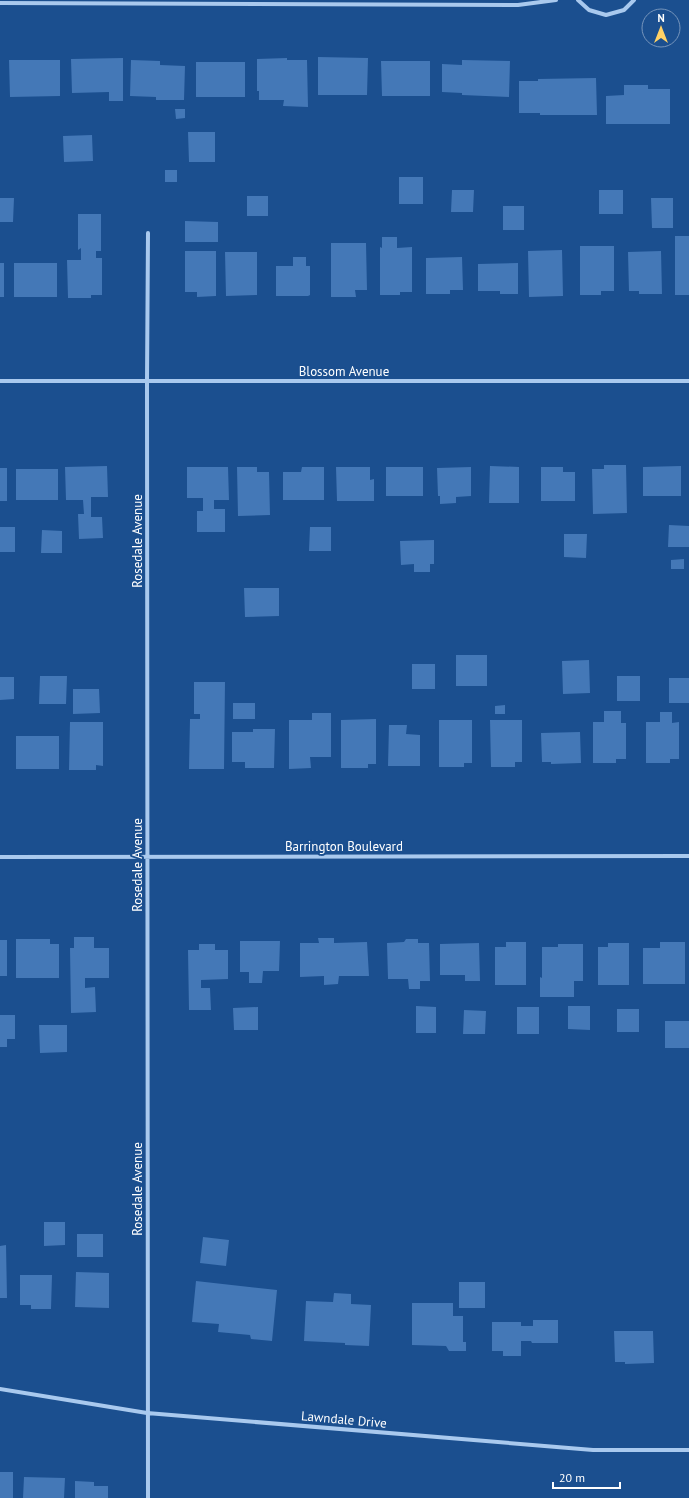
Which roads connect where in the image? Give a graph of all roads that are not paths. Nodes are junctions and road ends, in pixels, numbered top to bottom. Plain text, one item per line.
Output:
1 (556, 0) edge
2 (578, 0) edge
3 (634, 0) edge
4 (146, 2) edge
5 (0, 3) edge
6 (148, 233) dead end
7 (0, 381) edge
8 (146, 381) junction
9 (689, 381) edge
10 (146, 856) junction
11 (689, 856) edge
12 (0, 857) edge
13 (0, 1389) edge
14 (147, 1412) junction
15 (689, 1450) edge
16 (148, 1498) edge

1 - 4 street
2 - 3 street
4 - 5 street
6 - 8 street, Rosedale Avenue
7 - 8 street, Blossom Avenue
8 - 9 street, Blossom Avenue
8 - 10 street, Rosedale Avenue
10 - 11 street, Barrington Boulevard
10 - 12 street, Barrington Boulevard
10 - 14 street, Rosedale Avenue
13 - 14 street, Lawndale Drive
14 - 15 street, Lawndale Drive
14 - 16 street, Rosedale Avenue

